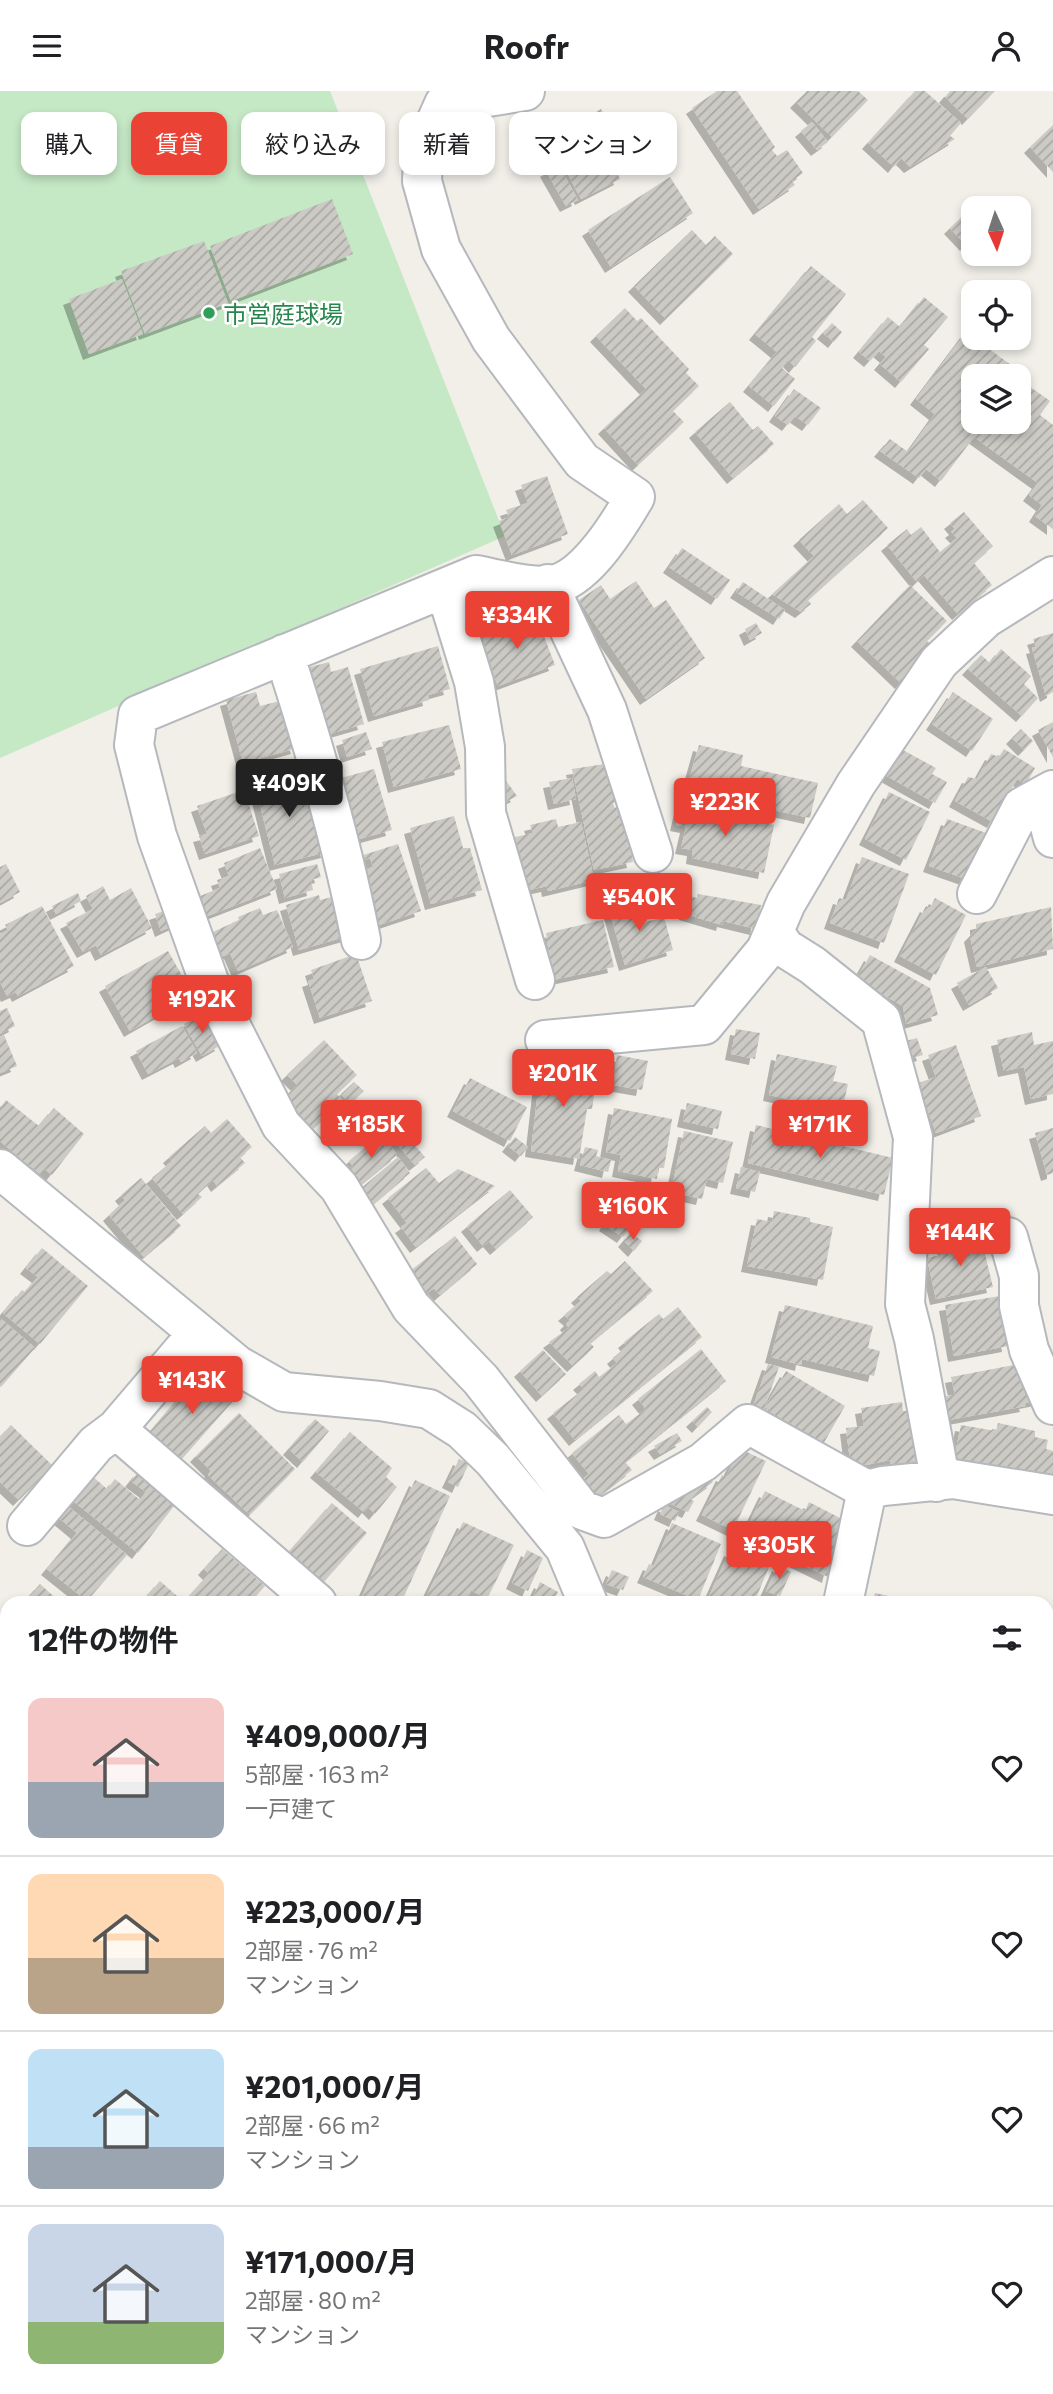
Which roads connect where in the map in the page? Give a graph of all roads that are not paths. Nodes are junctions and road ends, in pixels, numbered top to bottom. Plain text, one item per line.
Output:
1 (525, 91) edge
2 (1053, 576) edge
3 (548, 584) junction
4 (445, 588) junction
5 (284, 654) junction
6 (1048, 793) edge
7 (1053, 838) edge
8 (653, 853) dead end
9 (977, 894) dead end
10 (774, 933) junction
11 (361, 940) dead end
12 (535, 980) dead end
13 (545, 1040) dead end
14 (6, 1185) edge
15 (1008, 1237) dead end
16 (197, 1334) junction
17 (1053, 1405) edge
18 (116, 1429) junction
19 (936, 1482) junction
20 (867, 1490) junction
21 (1053, 1495) edge
22 (26, 1526) dead end
23 (309, 1596) edge
24 (585, 1596) edge
25 (844, 1596) edge

1 - 3 street
2 - 10 street
3 - 4 street
3 - 8 street
4 - 5 street
4 - 12 street
5 - 11 street
5 - 20 street
6 - 7 street
6 - 9 street
10 - 13 street
10 - 19 street
14 - 16 street
15 - 17 street
16 - 18 street
16 - 24 street
18 - 22 street
18 - 23 street
19 - 20 street
19 - 21 street
20 - 25 street

